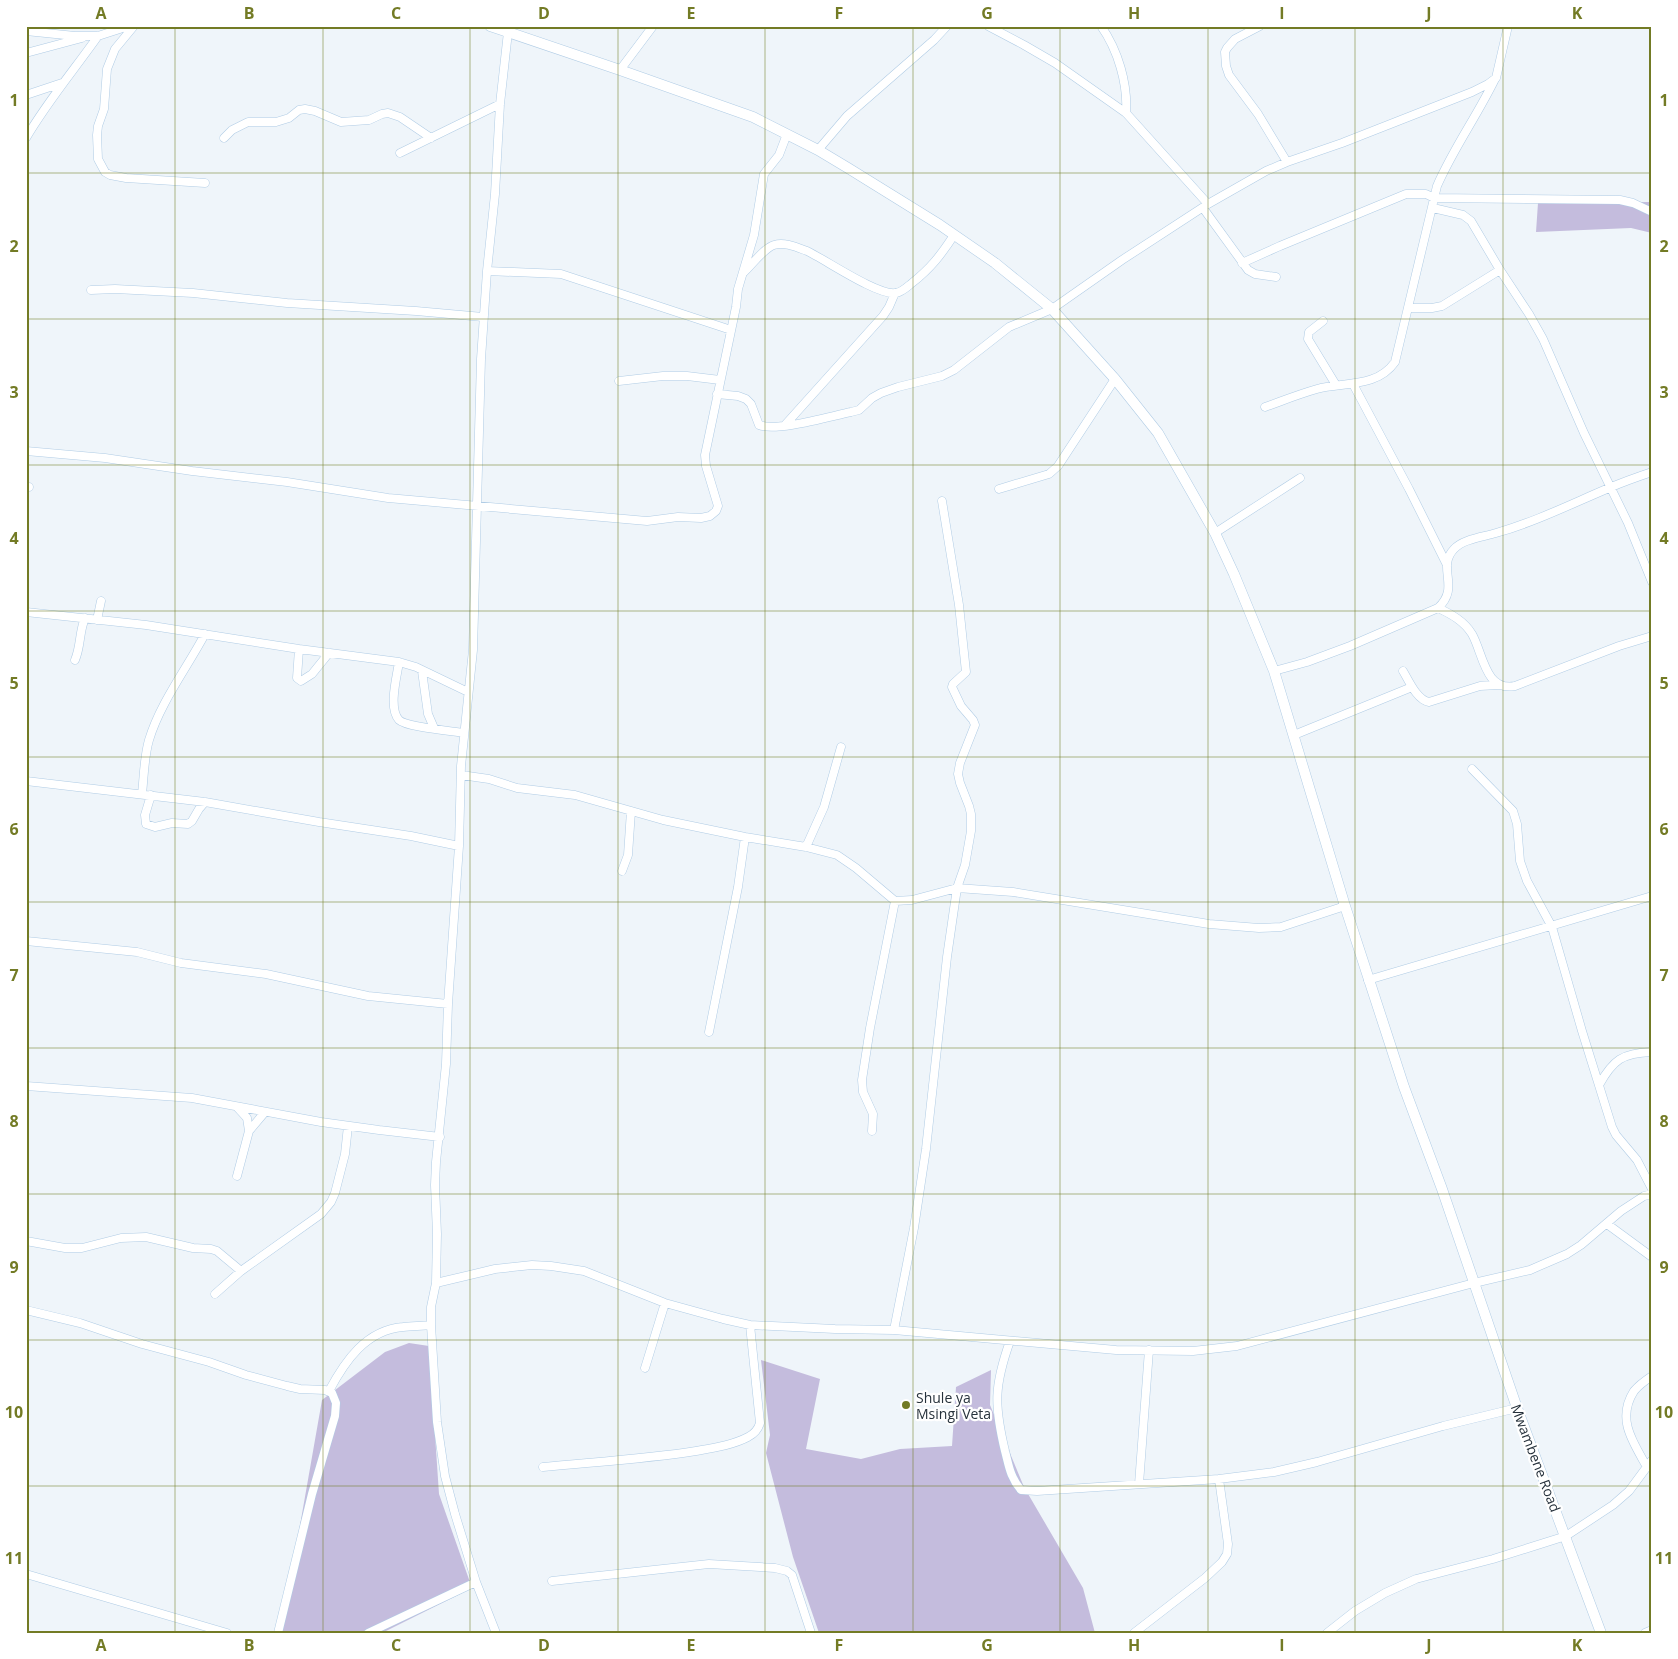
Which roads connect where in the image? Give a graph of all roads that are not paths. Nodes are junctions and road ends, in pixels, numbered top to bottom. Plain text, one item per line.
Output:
1 (129, 26) edge
2 (134, 26) edge
3 (490, 26) edge
4 (653, 26) edge
5 (988, 26) edge
6 (1101, 26) edge
7 (1260, 26) edge
8 (1508, 26) edge
9 (943, 28) edge
10 (26, 31) edge
11 (508, 32) junction
12 (87, 36) junction
13 (98, 36) junction
14 (26, 53) edge
15 (620, 70) junction
16 (1496, 78) junction
17 (63, 84) junction
18 (26, 95) edge
19 (500, 104) junction
20 (1126, 113) junction
21 (787, 134) junction
22 (26, 138) edge
23 (224, 138) dead end
24 (430, 138) junction
25 (818, 150) junction
26 (400, 153) dead end
27 (1287, 162) junction
28 (205, 183) dead end
29 (1434, 198) junction
30 (1206, 206) junction
31 (1433, 208) junction
32 (1652, 212) edge
33 (954, 235) junction
34 (1242, 263) junction
35 (1500, 270) junction
36 (487, 272) junction
37 (743, 273) junction
38 (1276, 277) dead end
39 (91, 290) dead end
40 (895, 293) junction
41 (1408, 308) junction
42 (1052, 309) junction
43 (483, 317) junction
44 (1323, 321) dead end
45 (731, 330) junction
46 (1115, 379) junction
47 (720, 380) junction
48 (619, 381) dead end
49 (1353, 384) junction
50 (1336, 385) junction
51 (717, 394) junction
52 (1265, 407) dead end
53 (785, 426) junction
54 (26, 451) edge
55 (1652, 472) edge
56 (1300, 478) dead end
57 (1610, 487) junction
58 (999, 489) dead end
59 (942, 501) dead end
60 (476, 507) junction
61 (1215, 533) junction
62 (1447, 565) junction
63 (1652, 582) edge
64 (101, 601) dead end
65 (1438, 608) junction
66 (26, 612) edge
67 (85, 618) junction
68 (97, 620) junction
69 (206, 634) junction
70 (1652, 636) edge
71 (299, 649) junction
72 (329, 653) junction
73 (74, 660) dead end
74 (399, 662) junction
75 (422, 670) junction
76 (1274, 671) junction
77 (1403, 671) dead end
78 (1498, 684) junction
79 (1412, 687) junction
80 (468, 692) junction
81 (434, 728) junction
82 (464, 733) junction
83 (1294, 735) junction
84 (840, 747) dead end
85 (1472, 768) dead end
86 (461, 775) junction
87 (26, 780) edge
88 (142, 794) junction
89 (151, 795) junction
90 (205, 802) junction
91 (631, 811) junction
92 (745, 837) junction
93 (459, 846) junction
94 (806, 847) junction
95 (622, 870) dead end
96 (957, 888) junction
97 (1652, 896) edge
98 (895, 901) junction
99 (1345, 906) junction
100 (1552, 927) junction
101 (26, 940) edge
102 (1368, 980) junction
103 (448, 1004) junction
104 (709, 1032) dead end
105 (1652, 1052) edge
106 (1600, 1085) junction
107 (26, 1086) edge
108 (237, 1107) junction
109 (265, 1112) junction
110 (348, 1126) junction
111 (249, 1131) junction
112 (872, 1131) dead end
113 (440, 1137) junction
114 (237, 1176) dead end
115 (1652, 1189) edge
116 (1652, 1194) edge
117 (1607, 1224) junction
118 (26, 1241) edge
119 (1652, 1257) edge
120 (242, 1271) junction
121 (436, 1283) junction
122 (1474, 1283) junction
123 (215, 1294) dead end
124 (665, 1303) junction
125 (26, 1310) edge
126 (430, 1325) junction
127 (750, 1325) junction
128 (894, 1330) junction
129 (1010, 1341) junction
130 (1149, 1350) junction
131 (645, 1368) dead end
132 (1652, 1376) edge
133 (329, 1391) junction
134 (1516, 1408) junction
135 (1649, 1463) edge
136 (543, 1467) dead end
137 (1219, 1480) junction
138 (1139, 1484) junction
139 (1566, 1536) junction
140 (26, 1574) edge
141 (476, 1582) junction
142 (552, 1582) dead end
143 (1652, 1630) edge
144 (228, 1633) edge
145 (278, 1633) edge
146 (368, 1633) edge
147 (496, 1633) edge
148 (810, 1633) edge
149 (1134, 1633) edge
150 (1327, 1633) edge
151 (1601, 1633) edge
152 (1644, 1633) edge

1 - 13 street
2 - 28 street
3 - 11 street, Mwambene Road
4 - 15 street
5 - 20 street
6 - 20 street
7 - 27 street
8 - 16 street
9 - 25 street
10 - 12 street
11 - 15 street, Mwambene Road
11 - 19 street
12 - 13 street
12 - 14 street
13 - 17 street
15 - 21 street, Mwambene Road
16 - 27 street
16 - 29 street
17 - 18 street
17 - 22 street
19 - 24 street
19 - 36 street
20 - 30 street
21 - 25 street, Mwambene Road
21 - 37 street
23 - 24 street
24 - 26 street
25 - 33 street, Mwambene Road
27 - 30 street
29 - 31 street
29 - 32 street
29 - 34 street
30 - 34 street
30 - 42 street
31 - 35 street
31 - 41 street
33 - 40 street
33 - 42 street, Mwambene Road
34 - 38 street
35 - 41 street
35 - 57 street
36 - 43 street
36 - 45 street
37 - 40 street
37 - 45 street
39 - 43 street
40 - 53 street
41 - 49 street
42 - 46 street, Mwambene Road
42 - 53 street
43 - 60 street
44 - 50 street
45 - 47 street
46 - 58 street
46 - 61 street, Mwambene Road
47 - 48 street
47 - 51 street
49 - 50 street
49 - 62 street
50 - 52 street
51 - 53 street
51 - 60 street
54 - 60 street
55 - 57 street
56 - 61 street
57 - 62 street
57 - 63 street
59 - 96 street
60 - 80 street
61 - 76 street, Mwambene Road
62 - 65 street
64 - 68 street
65 - 76 street
65 - 78 street
66 - 67 street
67 - 68 street
67 - 73 street
68 - 69 street
69 - 71 street
69 - 88 street
70 - 78 street
71 - 72 street
71 - 72 street
72 - 74 street
74 - 75 street
74 - 81 street
75 - 80 street
75 - 81 street
76 - 83 street, Mwambene Road
77 - 79 street
78 - 79 street
79 - 83 street
80 - 82 street
81 - 82 street
82 - 86 street
83 - 99 street, Mwambene Road
84 - 94 street
85 - 100 street
86 - 91 street
86 - 93 street
87 - 88 street
88 - 89 street
89 - 90 street
89 - 90 street
90 - 93 street
91 - 92 street
91 - 95 street
92 - 94 street
92 - 104 street
93 - 103 street
94 - 98 street
96 - 98 street
96 - 99 street
96 - 128 street
97 - 100 street
98 - 112 street
99 - 102 street, Mwambene Road
100 - 102 street
100 - 106 street
101 - 103 street
102 - 122 street, Mwambene Road
103 - 113 street
105 - 106 street
106 - 115 street
107 - 108 street
108 - 109 street
108 - 111 street
109 - 110 street
109 - 111 street
110 - 113 street
110 - 120 street
111 - 114 street
113 - 121 street
116 - 117 street
117 - 119 street
117 - 122 street
118 - 120 street
120 - 123 street
121 - 124 street
121 - 126 street
122 - 130 street
122 - 134 street, Mwambene Road
124 - 127 street
124 - 131 street
125 - 133 street
126 - 133 street
126 - 141 street
127 - 128 street
127 - 136 street
128 - 129 street
129 - 130 street
129 - 138 street
130 - 138 street
132 - 135 street
133 - 145 street
134 - 137 street
134 - 139 street, Mwambene Road
135 - 139 street
137 - 138 street
137 - 149 street
139 - 150 street
139 - 151 street, Mwambene Road
140 - 144 street
141 - 146 street
141 - 147 street
142 - 148 street
143 - 152 street

